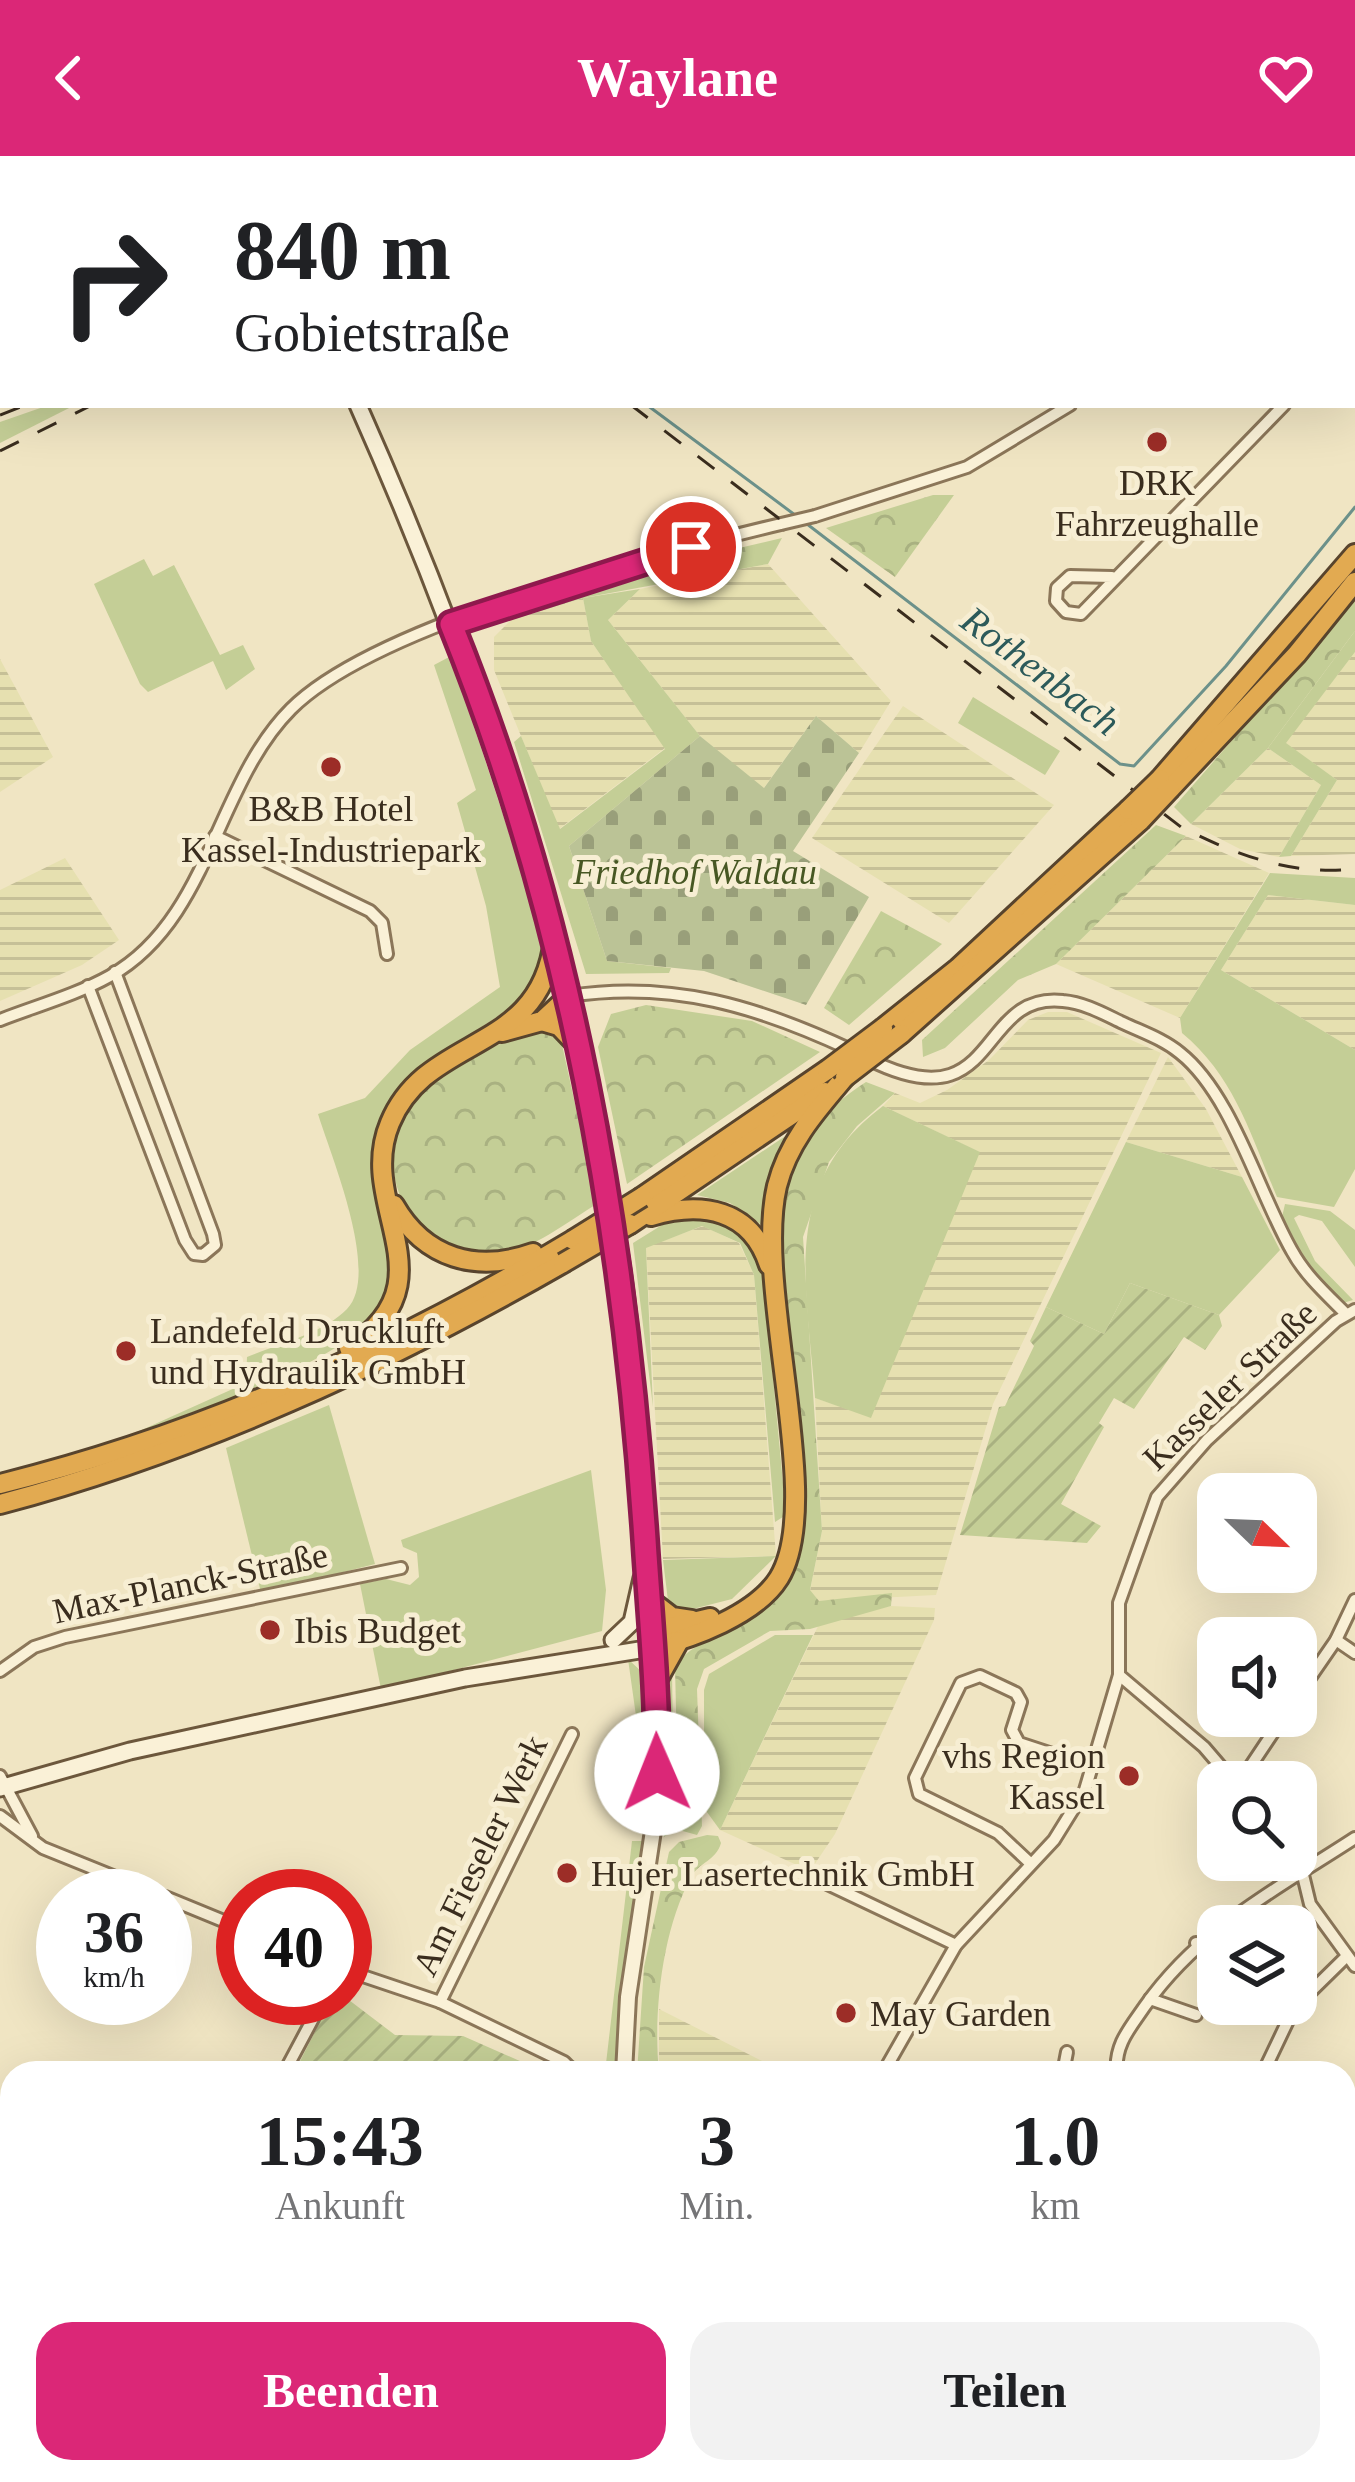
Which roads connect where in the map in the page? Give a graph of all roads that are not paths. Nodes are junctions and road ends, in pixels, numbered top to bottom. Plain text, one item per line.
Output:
1 (359, 408) edge
2 (1065, 408) edge
3 (1281, 408) edge
4 (1355, 554) edge
5 (1112, 577) junction
6 (1355, 582) edge
7 (451, 624) junction
8 (1165, 784) junction
9 (215, 836) junction
10 (554, 940) junction
11 (387, 954) dead end
12 (115, 972) junction
13 (88, 986) junction
14 (569, 996) junction
15 (535, 1014) junction
16 (0, 1020) edge
17 (580, 1048) junction
18 (836, 1074) junction
19 (386, 1190) junction
20 (640, 1214) junction
21 (564, 1248) junction
22 (774, 1280) junction
23 (1350, 1312) edge
24 (271, 1394) junction
25 (0, 1484) edge
26 (0, 1504) edge
27 (646, 1552) junction
28 (401, 1568) dead end
29 (650, 1600) junction
30 (1355, 1600) edge
31 (732, 1614) junction
32 (697, 1621) junction
33 (651, 1640) junction
34 (1336, 1640) junction
35 (679, 1641) junction
36 (617, 1646) junction
37 (1355, 1653) edge
38 (1317, 1668) edge
39 (0, 1671) edge
40 (1119, 1675) junction
41 (654, 1680) junction
42 (572, 1734) dead end
43 (1217, 1761) edge
44 (1092, 1767) junction
45 (1, 1783) edge
46 (5, 1819) edge
47 (1355, 1838) edge
48 (57, 1854) junction
49 (1317, 1862) edge
50 (1030, 1863) junction
51 (94, 1869) edge
52 (815, 1878) dead end
53 (1288, 1881) edge
54 (1305, 1881) edge
55 (1196, 1943) joint
56 (956, 1945) junction
57 (1351, 1961) edge
58 (372, 1979) edge
59 (1150, 1999) junction
60 (440, 2002) junction
61 (1196, 2014) dead end
62 (310, 2025) edge
63 (1067, 2052) dead end
64 (290, 2061) edge
65 (562, 2061) edge
66 (625, 2061) edge
67 (891, 2061) edge
68 (1065, 2061) edge
69 (1117, 2061) edge
70 (1269, 2061) edge

1 - 7 main road
2 - 7 street, bridge
3 - 5 street
4 - 8 highway
5 - 5 street
6 - 8 highway
7 - 9 street
7 - 10 main road
8 - 18 highway, bridge
9 - 11 street
9 - 12 street
10 - 14 main road
10 - 15 highway
12 - 13 street
12 - 13 street
13 - 16 street
14 - 15 highway
14 - 17 main road
14 - 23 street
15 - 17 highway
15 - 19 highway
17 - 27 main road
18 - 20 highway
18 - 22 highway
19 - 21 highway
19 - 24 highway
20 - 21 highway, bridge
20 - 21 highway, bridge
20 - 22 highway
21 - 24 highway
21 - 26 highway
22 - 31 highway
23 - 40 street, Kasseler Straße
24 - 25 highway
27 - 29 main road
27 - 36 main road
28 - 39 street, Max-Planck-Straße
29 - 32 highway
29 - 33 main road
30 - 34 street
31 - 32 highway
31 - 35 highway
32 - 33 highway
33 - 35 highway
33 - 36 main road
33 - 41 street
34 - 37 street
34 - 38 street
35 - 41 highway
36 - 41 street
36 - 45 main road
40 - 43 street
40 - 44 street, Kasseler Straße
41 - 66 street
42 - 60 street, Am Fieseler Werk
44 - 50 street, Kasseler Straße
44 - 50 street
45 - 46 street
45 - 48 street
46 - 48 street
47 - 49 street
48 - 51 street
50 - 56 street, Kasseler Straße
52 - 56 street
53 - 55 street
54 - 57 street
55 - 59 street
56 - 67 street, Kasseler Straße
57 - 70 street
58 - 60 street, Am Fieseler Werk
59 - 61 street
59 - 69 street
60 - 65 street, Am Fieseler Werk
62 - 64 street
63 - 68 street

